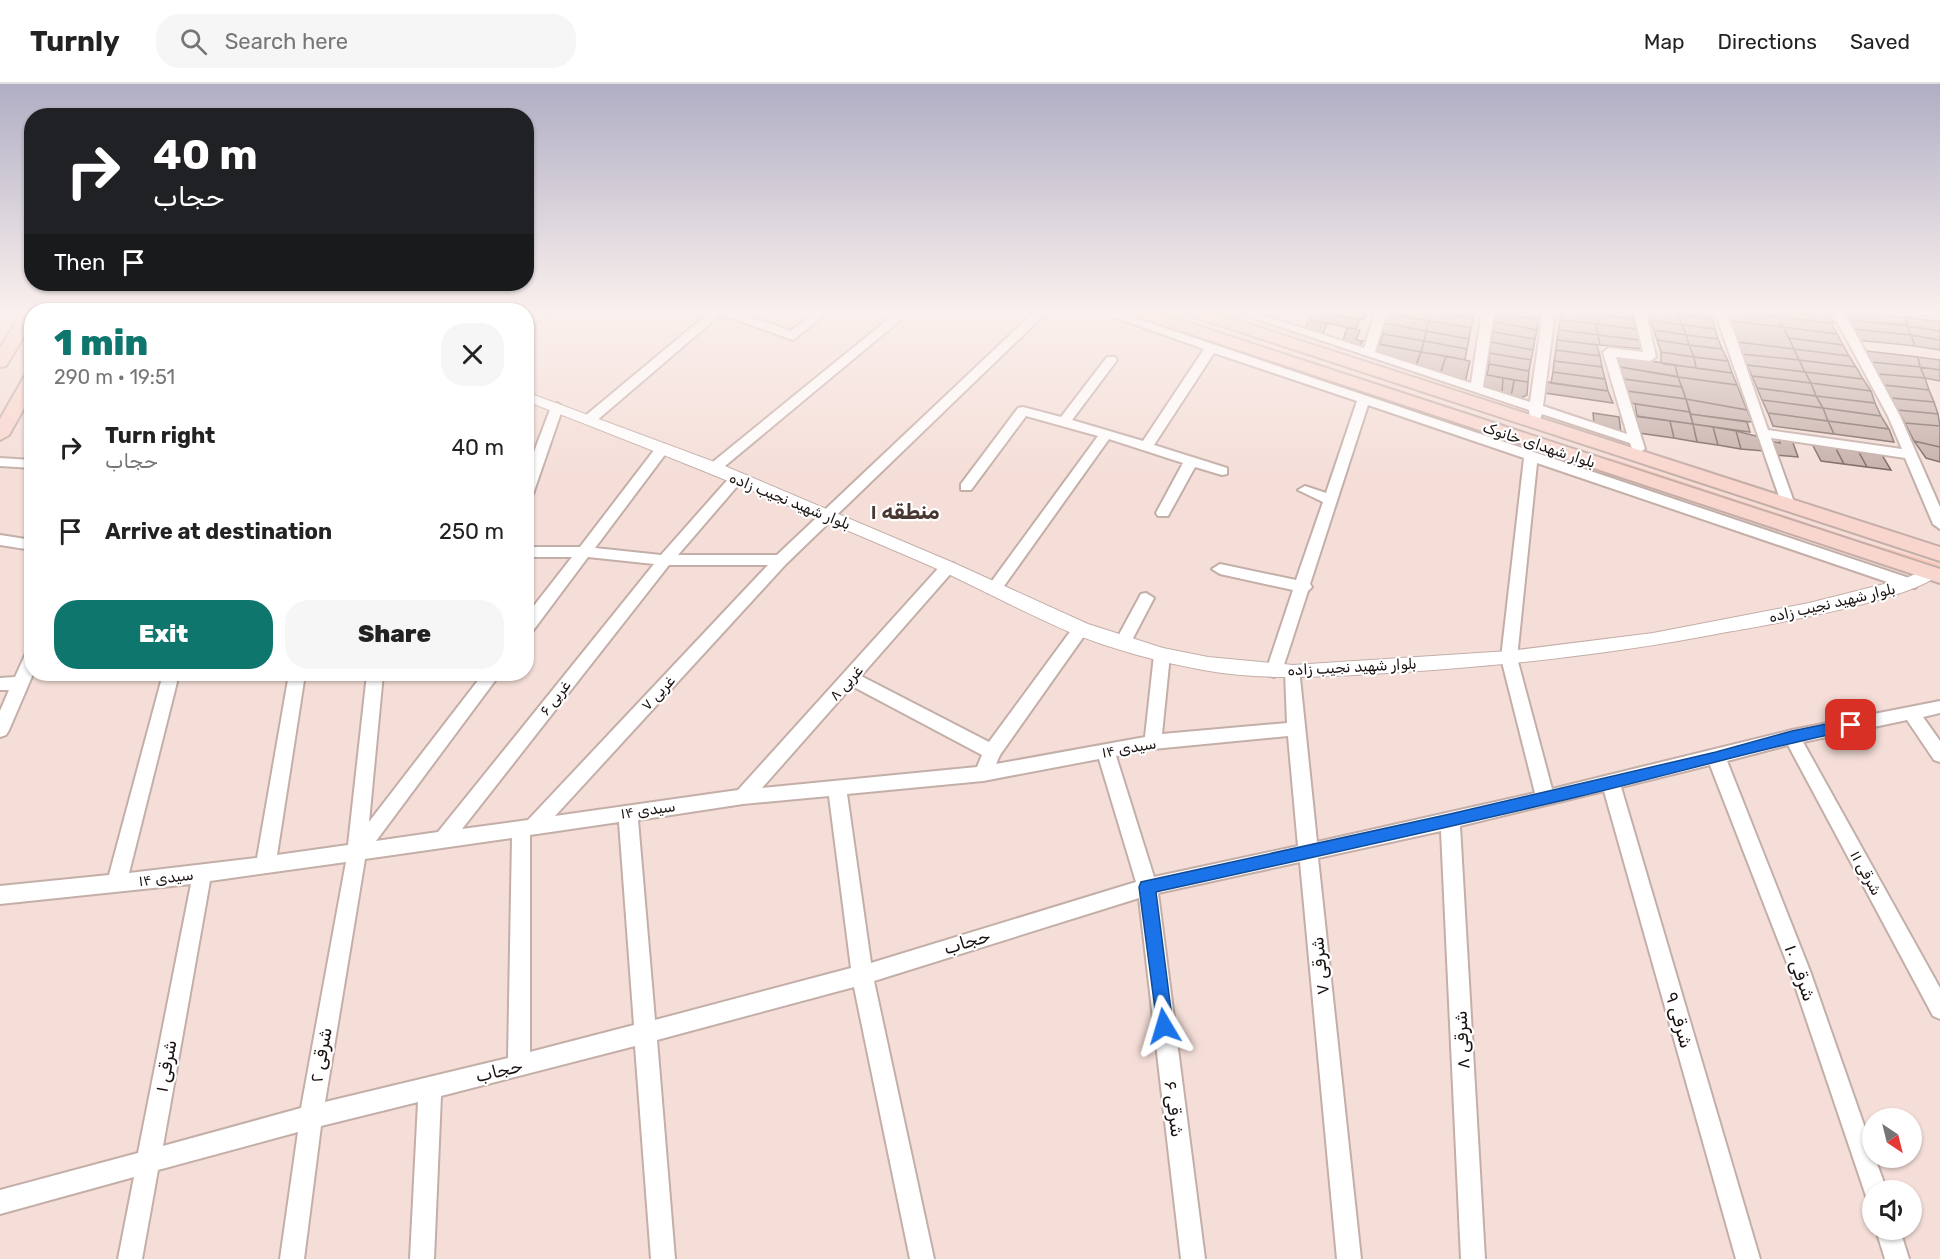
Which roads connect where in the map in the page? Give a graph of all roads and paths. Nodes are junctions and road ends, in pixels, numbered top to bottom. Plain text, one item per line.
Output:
1 (652, 367) edge
2 (837, 367) edge
3 (983, 367) edge
4 (1106, 367) edge
5 (1199, 367) edge
6 (1283, 367) edge
7 (1285, 367) edge
8 (1374, 367) edge
9 (1409, 367) edge
10 (1479, 367) edge
11 (1542, 367) edge
12 (1613, 367) edge
13 (1740, 367) edge
14 (1866, 367) edge
15 (1291, 369) junction
16 (1476, 388) junction
17 (24, 392) edge
18 (534, 399) edge
19 (1363, 401) junction
20 (557, 407) junction
21 (1535, 416) junction
22 (590, 419) junction
23 (1064, 422) junction
24 (1476, 431) junction
25 (1762, 433) junction
26 (1106, 434) junction
27 (0, 435) edge
28 (1146, 447) junction
29 (663, 448) junction
30 (1638, 449) junction
31 (1911, 455) junction
32 (1532, 457) junction
33 (1191, 461) junction
34 (0, 462) edge
35 (24, 464) edge
36 (714, 468) junction
37 (1222, 471) dead end
38 (534, 472) edge
39 (735, 480) junction
40 (1923, 480) junction
41 (1940, 483) edge
42 (966, 487) dead end
43 (1305, 490) dead end
44 (1331, 500) junction
45 (1788, 505) junction
46 (1163, 513) dead end
47 (826, 515) junction
48 (1940, 524) edge
49 (0, 540) edge
50 (24, 544) edge
51 (534, 552) edge
52 (584, 552) junction
53 (1940, 554) edge
54 (666, 560) junction
55 (780, 561) junction
56 (948, 567) junction
57 (1220, 569) dead end
58 (1936, 574) edge
59 (1910, 584) junction
60 (1304, 586) junction
61 (994, 589) junction
62 (1146, 598) dead end
63 (534, 618) edge
64 (1081, 629) junction
65 (1123, 642) junction
66 (1162, 655) junction
67 (1509, 658) junction
68 (1284, 671) junction
69 (24, 674) edge
70 (851, 678) junction
71 (169, 681) edge
72 (296, 681) edge
73 (374, 681) edge
74 (487, 681) edge
75 (20, 683) junction
76 (0, 684) edge
77 (1940, 707) edge
78 (1911, 713) junction
79 (1296, 729) junction
80 (0, 730) edge
81 (1792, 736) junction
82 (1153, 742) junction
83 (992, 752) junction
84 (1106, 752) junction
85 (1940, 755) edge
86 (1716, 758) junction
87 (983, 774) junction
88 (1610, 781) junction
89 (837, 790) junction
90 (743, 797) junction
91 (1545, 798) junction
92 (628, 813) junction
93 (1450, 821) junction
94 (528, 826) junction
95 (446, 837) junction
96 (357, 852) junction
97 (1309, 853) junction
98 (266, 864) junction
99 (202, 874) junction
100 (117, 883) junction
101 (1147, 887) junction
102 (0, 895) edge
103 (862, 975) junction
104 (1940, 1009) edge
105 (646, 1033) junction
106 (519, 1066) junction
107 (430, 1088) junction
108 (311, 1117) junction
109 (148, 1163) junction
110 (1871, 1180) edge
111 (0, 1202) edge
112 (1891, 1240) edge
113 (130, 1259) edge
114 (292, 1259) edge
115 (422, 1259) edge
116 (663, 1259) edge
117 (922, 1259) edge
118 (1193, 1259) edge
119 (1349, 1259) edge
120 (1473, 1259) edge
121 (1749, 1259) edge
122 (1898, 1259) edge

1 - 22 street
2 - 36 street
3 - 47 street
4 - 23 street
5 - 28 street
6 - 15 street
7 - 15 main road, بلوار شهدای خانوک
8 - 21 main road, بلوار شهدای خانوک
9 - 16 street
10 - 16 street
11 - 21 street
12 - 30 street
13 - 25 street
14 - 31 street
15 - 19 street
15 - 24 main road, بلوار شهدای خانوک
16 - 21 street
17 - 27 main road
18 - 20 street, بلوار شهید نجیب زاده
19 - 24 street
19 - 44 street
20 - 22 street, بلوار شهید نجیب زاده
20 - 38 street
21 - 30 main road, بلوار شهدای خانوک
22 - 29 street, بلوار شهید نجیب زاده
23 - 26 street
23 - 42 street
24 - 32 street
24 - 58 main road, بلوار شهدای خانوک
25 - 31 street
25 - 45 street
26 - 28 street
26 - 61 street
28 - 33 street
29 - 36 street, بلوار شهید نجیب زاده
29 - 52 street
30 - 45 main road, بلوار شهدای خانوک
31 - 40 street
32 - 59 street
32 - 67 street
33 - 37 street
33 - 46 street
34 - 35 street
36 - 39 street, بلوار شهید نجیب زاده
39 - 47 street, بلوار شهید نجیب زاده
39 - 54 street, غربی ۶
40 - 41 street
40 - 48 street
43 - 44 street
44 - 60 street
45 - 53 main road, بلوار شهدای خانوک
47 - 55 street
47 - 56 street, بلوار شهید نجیب زاده
49 - 50 street
51 - 52 street
52 - 54 street
52 - 63 street
54 - 55 street
54 - 95 street, غربی ۶
55 - 94 street, غربی ۷
56 - 61 street, بلوار شهید نجیب زاده
56 - 70 street, غربی ۸
57 - 60 street
58 - 59 street, بلوار شهید نجیب زاده
59 - 67 street, بلوار شهید نجیب زاده
60 - 68 street
61 - 64 street, بلوار شهید نجیب زاده
62 - 65 street
64 - 65 street, بلوار شهید نجیب زاده
64 - 83 street
65 - 66 street, بلوار شهید نجیب زاده
66 - 68 street, بلوار شهید نجیب زاده
66 - 82 street
67 - 68 street, بلوار شهید نجیب زاده
67 - 91 street
68 - 79 street, شرقی ۷
69 - 75 street
70 - 83 street
70 - 90 street, غربی ۸
71 - 100 street
72 - 98 street
73 - 96 street, شرقی ۲
74 - 96 street
75 - 76 street
75 - 80 street
77 - 78 street, حجاب
78 - 81 street, حجاب
78 - 85 street
79 - 82 street, سیدی ۱۴
79 - 97 street, شرقی ۷
81 - 86 street, حجاب
81 - 104 street, شرقی ۱۱
82 - 84 street, سیدی ۱۴
83 - 87 street
84 - 87 street, سیدی ۱۴
84 - 101 street, شرقی ۶
86 - 88 street, حجاب
86 - 110 street, شرقی ۱۰
87 - 89 street, سیدی ۱۴
88 - 91 street, حجاب
88 - 121 street, شرقی ۹
89 - 90 street, سیدی ۱۴
89 - 103 street
90 - 92 street, سیدی ۱۴
91 - 93 street, حجاب
92 - 94 street, سیدی ۱۴
92 - 105 street
93 - 97 street, حجاب
93 - 120 street, شرقی ۸
94 - 95 street, سیدی ۱۴
94 - 106 street
95 - 96 street, سیدی ۱۴
96 - 98 street, سیدی ۱۴
96 - 108 street, شرقی ۲
97 - 101 street, حجاب
97 - 119 street, شرقی ۷
98 - 99 street, سیدی ۱۴
99 - 100 street, سیدی ۱۴
99 - 109 street, شرقی ۱
100 - 102 street, سیدی ۱۴
101 - 103 street, حجاب
101 - 118 street, شرقی ۶
103 - 105 street, حجاب
103 - 117 street
105 - 106 street, حجاب
105 - 116 street
106 - 107 street, حجاب
107 - 108 street, حجاب
107 - 115 street
108 - 109 street, حجاب
108 - 114 street, شرقی ۲
109 - 111 street, حجاب
109 - 113 street, شرقی ۱
112 - 122 street

